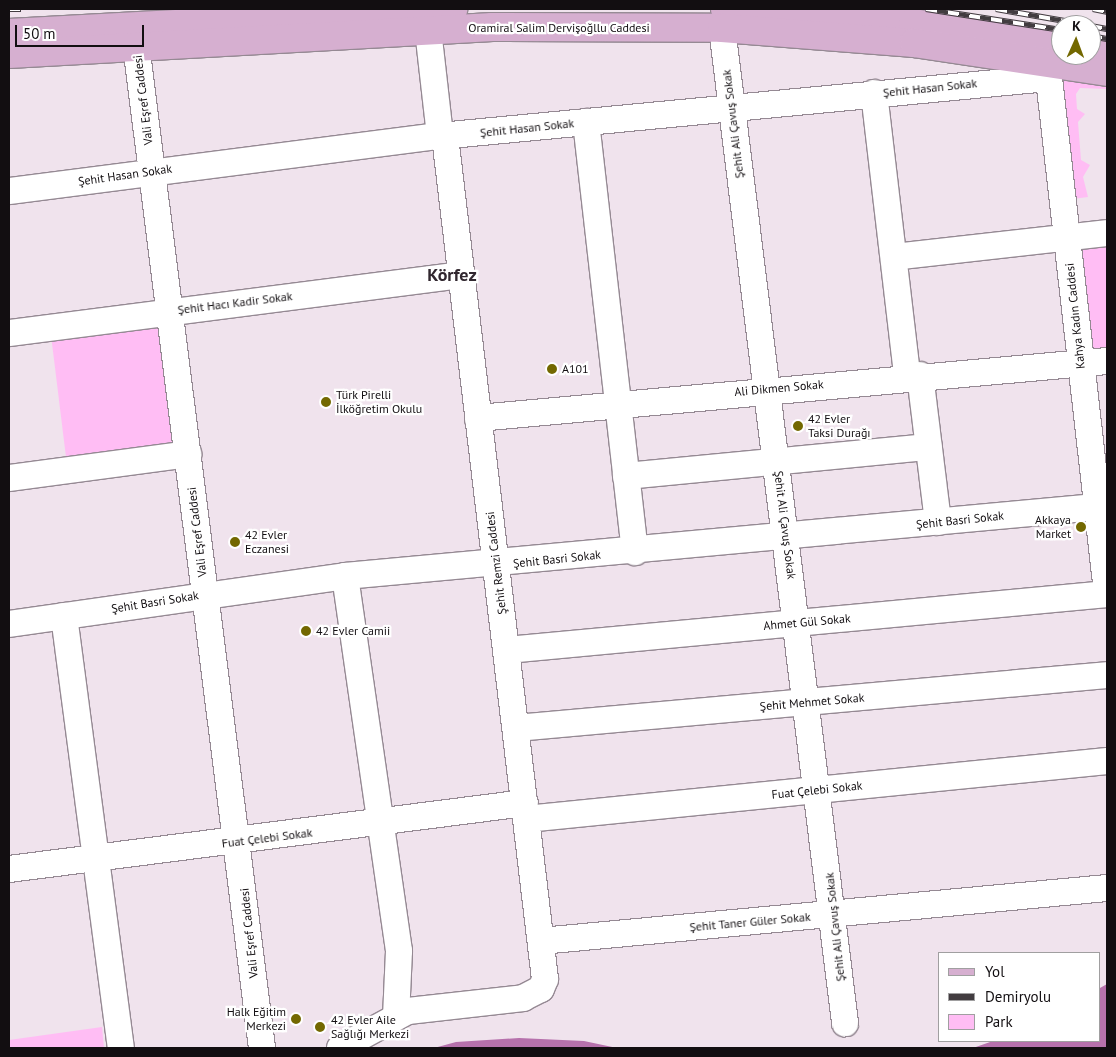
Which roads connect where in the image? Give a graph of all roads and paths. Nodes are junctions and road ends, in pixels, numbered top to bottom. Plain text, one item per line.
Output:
1 (453, 9) edge
2 (723, 18) edge
3 (428, 30) junction
4 (9, 33) edge
5 (136, 45) junction
6 (9, 54) edge
7 (1051, 55) edge
8 (1052, 65) edge
9 (1084, 65) edge
10 (1107, 72) edge
11 (874, 93) junction
12 (731, 106) junction
13 (586, 122) junction
14 (443, 136) junction
15 (151, 171) junction
16 (9, 191) edge
17 (1107, 233) edge
18 (1066, 239) junction
19 (894, 257) junction
20 (461, 276) junction
21 (170, 311) junction
22 (9, 333) edge
23 (1107, 361) edge
24 (1080, 363) junction
25 (914, 376) junction
26 (766, 390) junction
27 (618, 403) junction
28 (478, 418) junction
29 (929, 448) junction
30 (188, 454) junction
31 (776, 462) junction
32 (626, 476) junction
33 (9, 478) edge
34 (1102, 507) edge
35 (938, 522) junction
36 (786, 538) junction
37 (635, 552) junction
38 (496, 565) junction
39 (345, 576) junction
40 (1107, 593) edge
41 (204, 595) junction
42 (64, 616) junction
43 (797, 623) junction
44 (9, 624) edge
45 (507, 650) junction
46 (1107, 675) edge
47 (807, 703) junction
48 (516, 728) junction
49 (1107, 762) edge
50 (818, 790) junction
51 (526, 811) junction
52 (380, 824) junction
53 (239, 842) junction
54 (99, 857) junction
55 (9, 869) edge
56 (1107, 888) edge
57 (834, 915) junction
58 (541, 942) junction
59 (396, 1017) junction
60 (845, 1023) dead end
61 (121, 1048) edge
62 (262, 1048) edge
63 (340, 1048) edge

1 - 4 main road
2 - 3 main road, Oramiral Salim Dervişoğllu Caddesi
2 - 7 main road, Oramiral Salim Dervişoğllu Caddesi
2 - 12 street, Şehit Ali Çavuş Sokak
3 - 5 main road, Oramiral Salim Dervişoğllu Caddesi
3 - 14 street, Şehit Remzi Caddesi
5 - 6 main road, Oramiral Salim Dervişoğllu Caddesi
5 - 15 street, Vali Eşref Caddesi
7 - 11 street, Şehit Hasan Sokak
8 - 18 street, Kahya Kadın Caddesi
9 - 10 main road, Oramiral Salim Dervişoğllu Caddesi
11 - 12 street, Şehit Hasan Sokak
11 - 19 street
12 - 13 street, Şehit Hasan Sokak
12 - 26 street, Şehit Ali Çavuş Sokak
13 - 14 street, Şehit Hasan Sokak
13 - 27 street
14 - 15 street, Şehit Hasan Sokak
14 - 20 street, Şehit Remzi Caddesi
15 - 16 street, Şehit Hasan Sokak
15 - 21 street, Vali Eşref Caddesi
17 - 18 street
18 - 19 street
18 - 24 street, Kahya Kadın Caddesi
19 - 25 street
20 - 21 street, Şehit Hacı Kadir Sokak
20 - 28 street, Şehit Remzi Caddesi
21 - 22 street, Şehit Hacı Kadir Sokak
21 - 30 street, Vali Eşref Caddesi
23 - 24 street, Ali Dikmen Sokak
24 - 25 street, Ali Dikmen Sokak
24 - 34 street, Kahya Kadın Caddesi
25 - 26 street, Ali Dikmen Sokak
25 - 29 street
26 - 27 street, Ali Dikmen Sokak
26 - 31 street, Şehit Ali Çavuş Sokak
27 - 28 street, Ali Dikmen Sokak
27 - 32 street
28 - 38 street, Şehit Remzi Caddesi
29 - 31 street
29 - 35 street
30 - 33 street
30 - 41 street, Vali Eşref Caddesi
31 - 32 street
31 - 36 street, Şehit Ali Çavuş Sokak
32 - 37 street
34 - 35 street, Şehit Basri Sokak
34 - 40 street, Kahya Kadın Caddesi
35 - 36 street, Şehit Basri Sokak
36 - 37 street, Şehit Basri Sokak
36 - 43 street, Şehit Ali Çavuş Sokak
37 - 38 street, Şehit Basri Sokak
38 - 39 street, Şehit Basri Sokak
38 - 45 street, Şehit Remzi Caddesi
39 - 41 street, Şehit Basri Sokak
39 - 52 street
40 - 43 street, Ahmet Gül Sokak
41 - 42 street, Şehit Basri Sokak
41 - 53 street, Vali Eşref Caddesi
42 - 44 street, Şehit Basri Sokak
42 - 54 street
43 - 45 street, Ahmet Gül Sokak
43 - 47 street, Şehit Ali Çavuş Sokak
45 - 48 street, Şehit Remzi Caddesi
46 - 47 street, Şehit Mehmet Sokak
47 - 48 street, Şehit Mehmet Sokak
47 - 50 street, Şehit Ali Çavuş Sokak
48 - 51 street, Şehit Remzi Caddesi
49 - 50 street, Fuat Çelebi Sokak
50 - 51 street, Fuat Çelebi Sokak
50 - 57 street, Şehit Ali Çavuş Sokak
51 - 52 street, Fuat Çelebi Sokak
51 - 58 street, Şehit Remzi Caddesi
52 - 53 street, Fuat Çelebi Sokak
52 - 59 street
53 - 54 street, Fuat Çelebi Sokak
53 - 62 street, Vali Eşref Caddesi
54 - 55 street, Fuat Çelebi Sokak
54 - 61 street
56 - 57 street, Şehit Taner Güler Sokak
57 - 58 street, Şehit Taner Güler Sokak
57 - 60 street, Şehit Ali Çavuş Sokak
58 - 59 street, Şehit Remzi Caddesi
59 - 63 street

